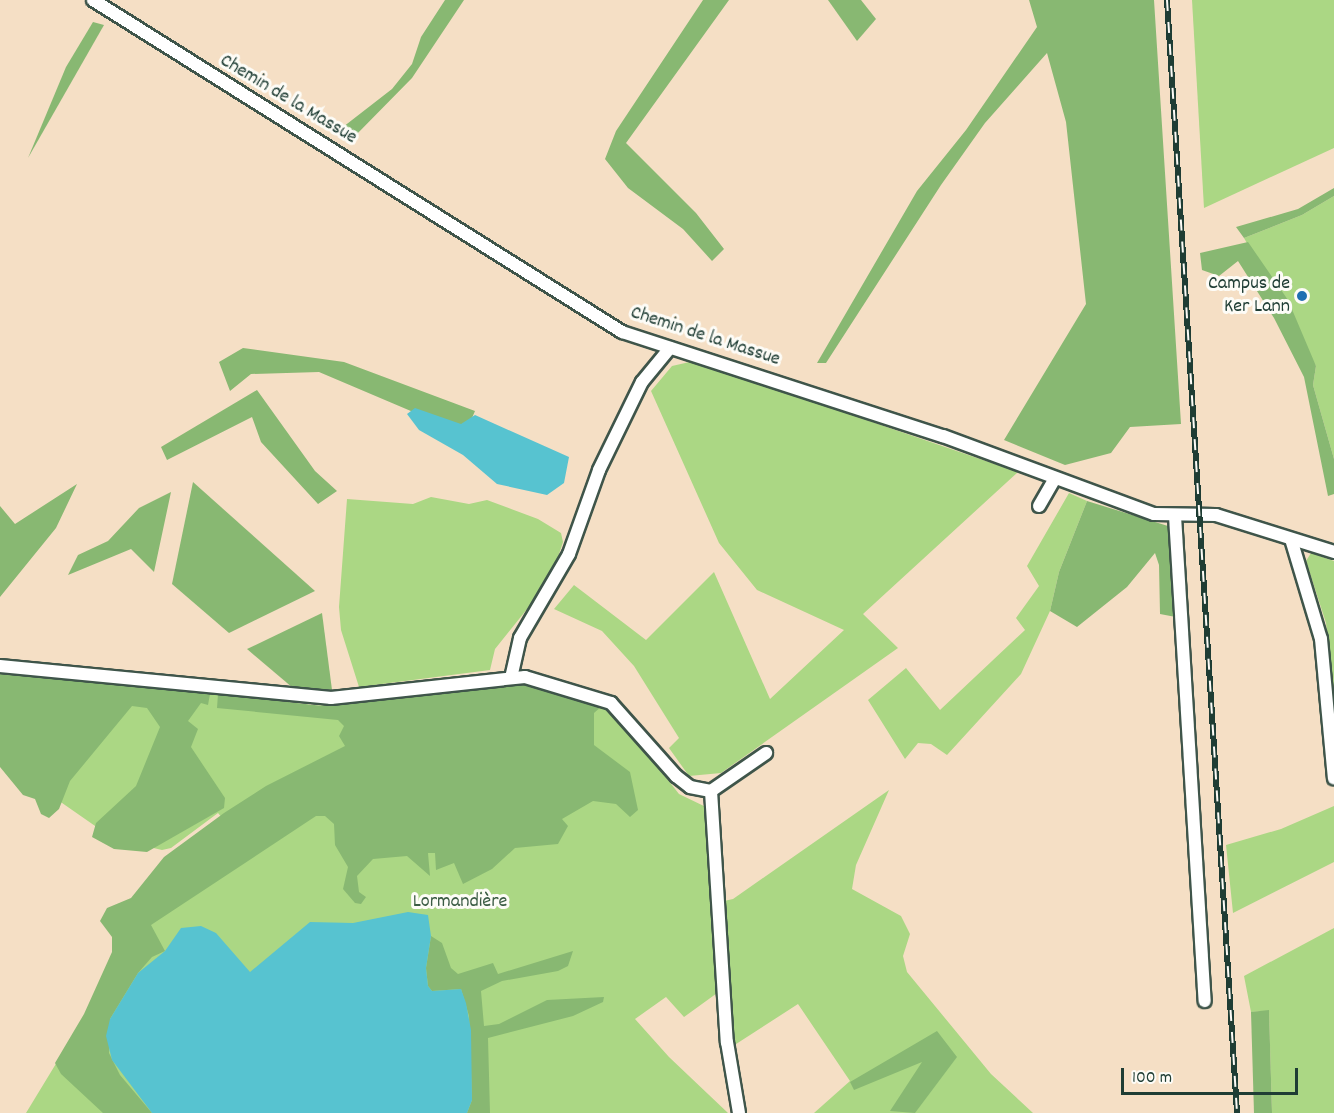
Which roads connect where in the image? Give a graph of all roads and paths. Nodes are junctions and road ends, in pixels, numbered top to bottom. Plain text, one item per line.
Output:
1 (93, 0) edge
2 (670, 348) junction
3 (1055, 478) junction
4 (1039, 506) dead end
5 (1175, 516) junction
6 (1291, 539) junction
7 (1334, 552) edge
8 (0, 666) edge
9 (512, 678) junction
10 (766, 753) dead end
11 (1334, 778) edge
12 (711, 791) junction
13 (1205, 1001) dead end
14 (739, 1113) edge

1 - 2 street, Chemin de la Massue
2 - 3 street, Chemin de la Massue
2 - 9 street
3 - 4 street
3 - 5 street, Chemin de la Massue
5 - 6 street, Chemin de la Massue
5 - 13 street
6 - 7 street, Chemin de la Massue
6 - 11 street
8 - 9 street
9 - 12 street
10 - 12 street
12 - 14 street

